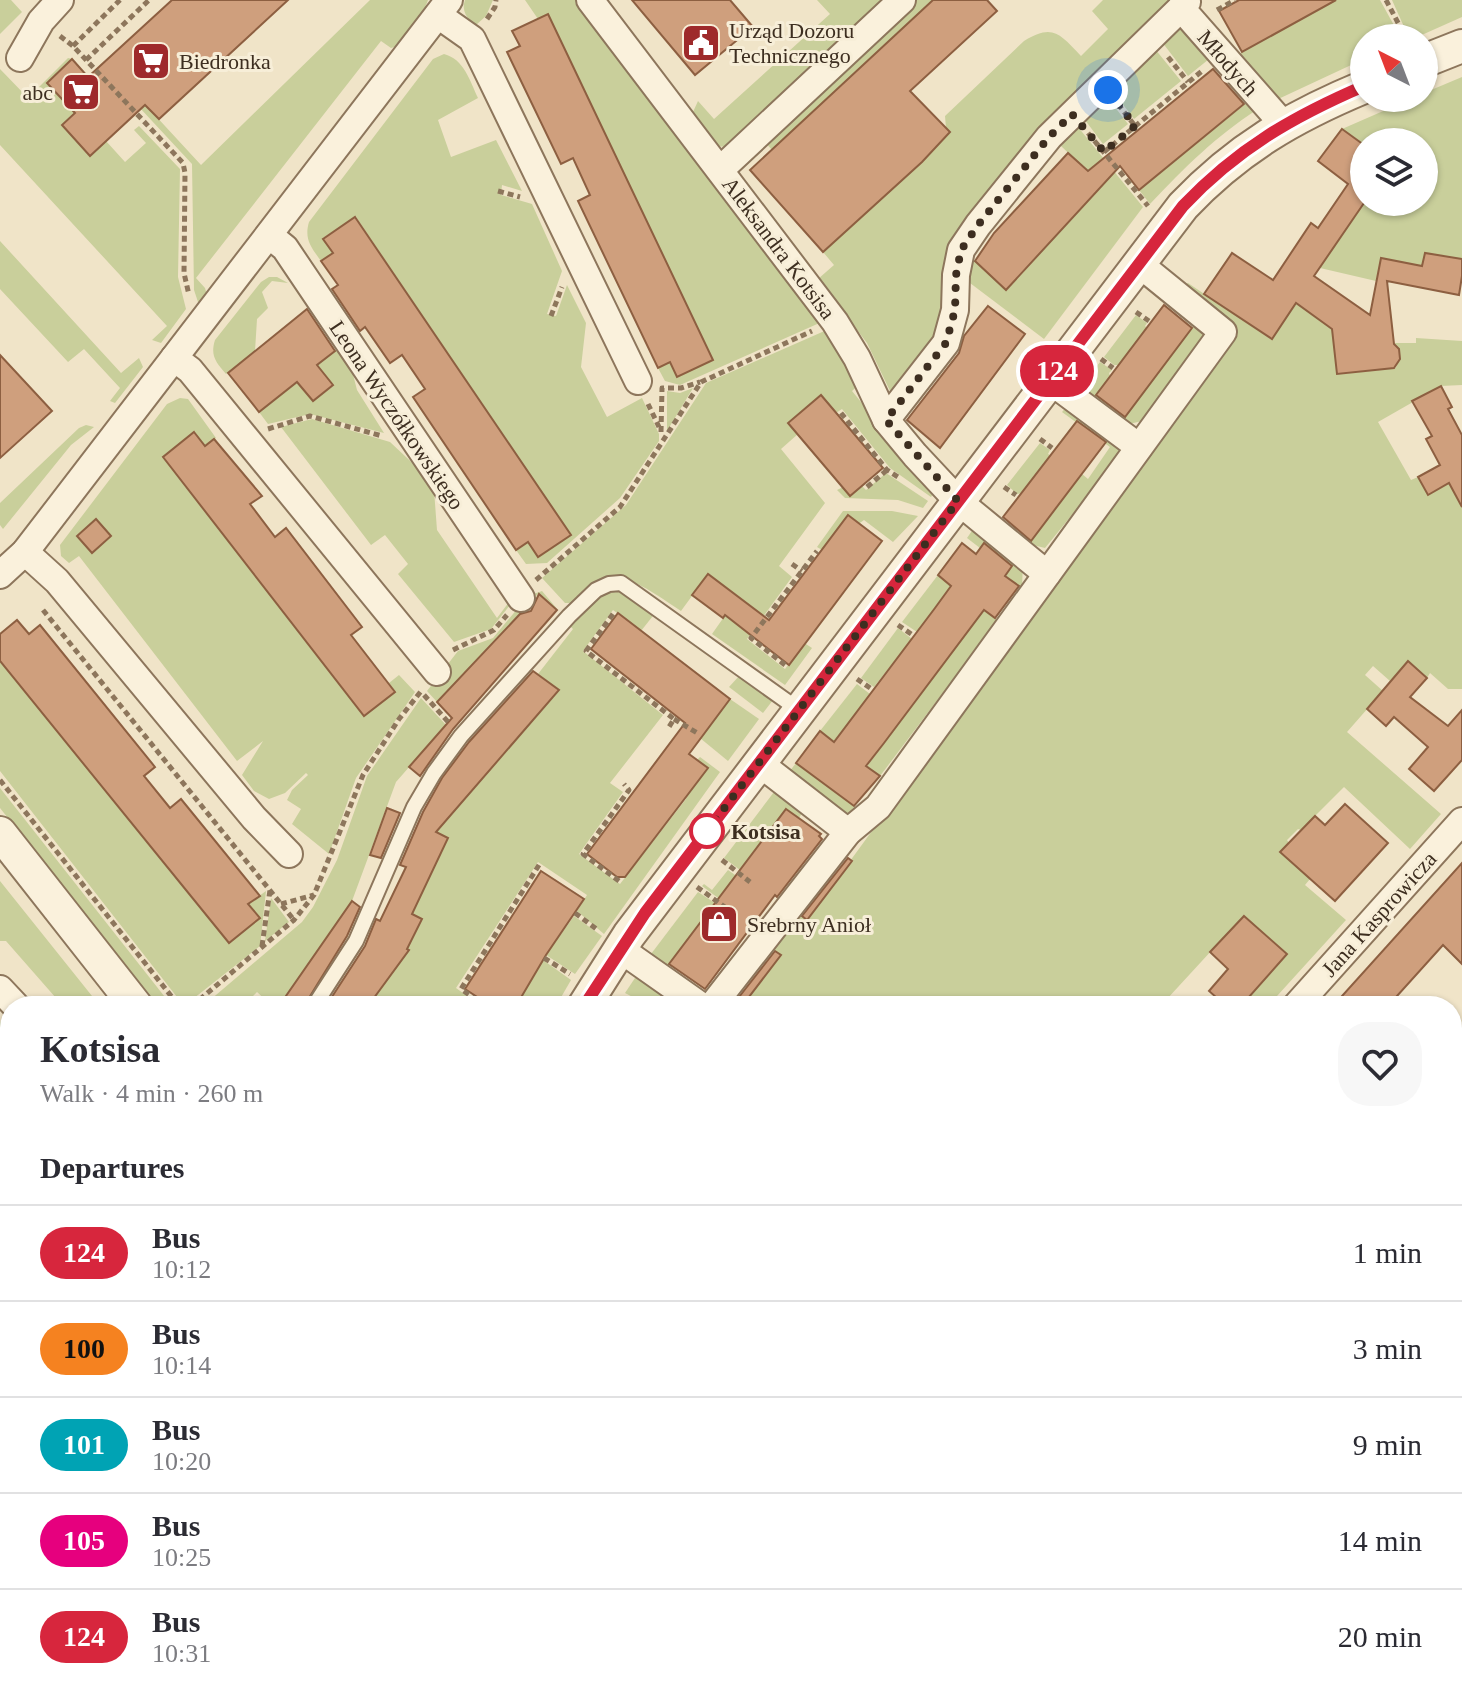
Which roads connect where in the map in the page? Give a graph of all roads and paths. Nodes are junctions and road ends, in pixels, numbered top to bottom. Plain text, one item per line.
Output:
1 (60, 0) edge
2 (120, 0) edge
3 (149, 0) edge
4 (590, 0) edge
5 (902, 0) edge
6 (1235, 0) edge
7 (1386, 0) edge
8 (1191, 5) edge
9 (443, 8) edge
10 (41, 21) junction
11 (1399, 24) edge
12 (73, 46) junction
13 (1462, 46) edge
14 (1165, 53) dead end
15 (1221, 55) junction
16 (1438, 55) edge
17 (20, 58) dead end
18 (86, 60) junction
19 (1188, 82) junction
20 (1350, 93) edge
21 (1117, 102) dead end
22 (1072, 114) junction
23 (1283, 124) junction
24 (1135, 126) junction
25 (1104, 152) junction
26 (720, 170) junction
27 (498, 191) dead end
28 (523, 197) dead end
29 (1151, 210) dead end
30 (269, 235) junction
31 (1138, 263) junction
32 (184, 273) dead end
33 (564, 284) dead end
34 (551, 316) dead end
35 (835, 322) junction
36 (174, 358) junction
37 (1049, 380) junction
38 (638, 381) joint
39 (701, 382) junction
40 (886, 420) junction
41 (406, 428) junction
42 (264, 430) dead end
43 (661, 432) junction
44 (665, 439) junction
45 (1139, 447) junction
46 (887, 470) dead end
47 (867, 487) dead end
48 (958, 501) junction
49 (817, 551) dead end
50 (25, 552) junction
51 (792, 564) dead end
52 (802, 571) junction
53 (1047, 574) junction
54 (0, 575) edge
55 (529, 589) junction
56 (36, 601) dead end
57 (613, 614) dead end
58 (569, 616) junction
59 (895, 622) dead end
60 (914, 636) dead end
61 (785, 665) dead end
62 (853, 676) dead end
63 (429, 682) junction
64 (873, 690) dead end
65 (799, 710) junction
66 (674, 719) junction
67 (669, 727) dead end
68 (699, 734) dead end
69 (461, 736) junction
70 (759, 763) junction
71 (0, 780) edge
72 (624, 784) dead end
73 (1462, 821) edge
74 (848, 832) junction
75 (0, 833) edge
76 (289, 854) dead end
77 (718, 856) dead end
78 (539, 865) dead end
79 (619, 881) dead end
80 (750, 882) dead end
81 (696, 886) dead end
82 (270, 890) junction
83 (314, 895) junction
84 (281, 904) junction
85 (729, 910) dead end
86 (575, 913) dead end
87 (294, 920) junction
88 (613, 943) junction
89 (262, 947) junction
90 (544, 958) dead end
91 (580, 993) edge
92 (128, 996) edge
93 (171, 996) edge
94 (204, 996) edge
95 (320, 996) edge
96 (471, 996) edge
97 (687, 996) edge
98 (720, 996) edge
99 (1305, 996) edge

1 - 10 street
2 - 12 path
3 - 18 path
4 - 26 street, Aleksandra Kotsisa
5 - 26 street
6 - 8 path
7 - 11 path
8 - 15 street, Młodych
8 - 22 street
9 - 30 street
9 - 38 street
10 - 12 path
10 - 17 street
12 - 18 path
13 - 16 street
14 - 19 path
15 - 19 path
15 - 23 street, Młodych
18 - 32 path
19 - 24 path
20 - 23 street
21 - 24 path
22 - 25 path
22 - 40 street
23 - 31 street
24 - 25 path
25 - 29 path
26 - 35 street, Aleksandra Kotsisa
27 - 28 path
30 - 36 street
30 - 41 street, Leona Wyczółkowskiego
31 - 37 street
31 - 45 street
33 - 34 path
35 - 39 path
35 - 40 street, Aleksandra Kotsisa
36 - 50 street
36 - 63 street
37 - 45 street
37 - 48 street
38 - 43 path
39 - 43 path
39 - 44 path
40 - 48 street, Aleksandra Kotsisa
41 - 42 path
41 - 55 street, Leona Wyczółkowskiego
43 - 44 path
44 - 55 path
45 - 53 street
46 - 47 path
48 - 53 street, Aleksandra Kotsisa
48 - 65 street
49 - 52 path
50 - 54 street
50 - 76 street
51 - 52 path
52 - 61 path
53 - 74 street
55 - 58 path
55 - 63 path
56 - 82 path
57 - 66 path
58 - 65 lane
58 - 69 lane
59 - 60 path
62 - 64 path
63 - 69 path
63 - 83 path
65 - 70 street
66 - 67 path
66 - 68 path
69 - 95 lane
70 - 74 street
70 - 88 street
71 - 93 path
72 - 79 path
73 - 99 street, Jana Kasprowicza
74 - 98 street
75 - 92 street
77 - 80 path
78 - 96 path
81 - 85 path
82 - 84 path
82 - 89 path
83 - 84 path
83 - 87 path
84 - 87 path
86 - 88 path
87 - 89 path
88 - 91 street
88 - 97 street
89 - 94 path
90 - 91 path

